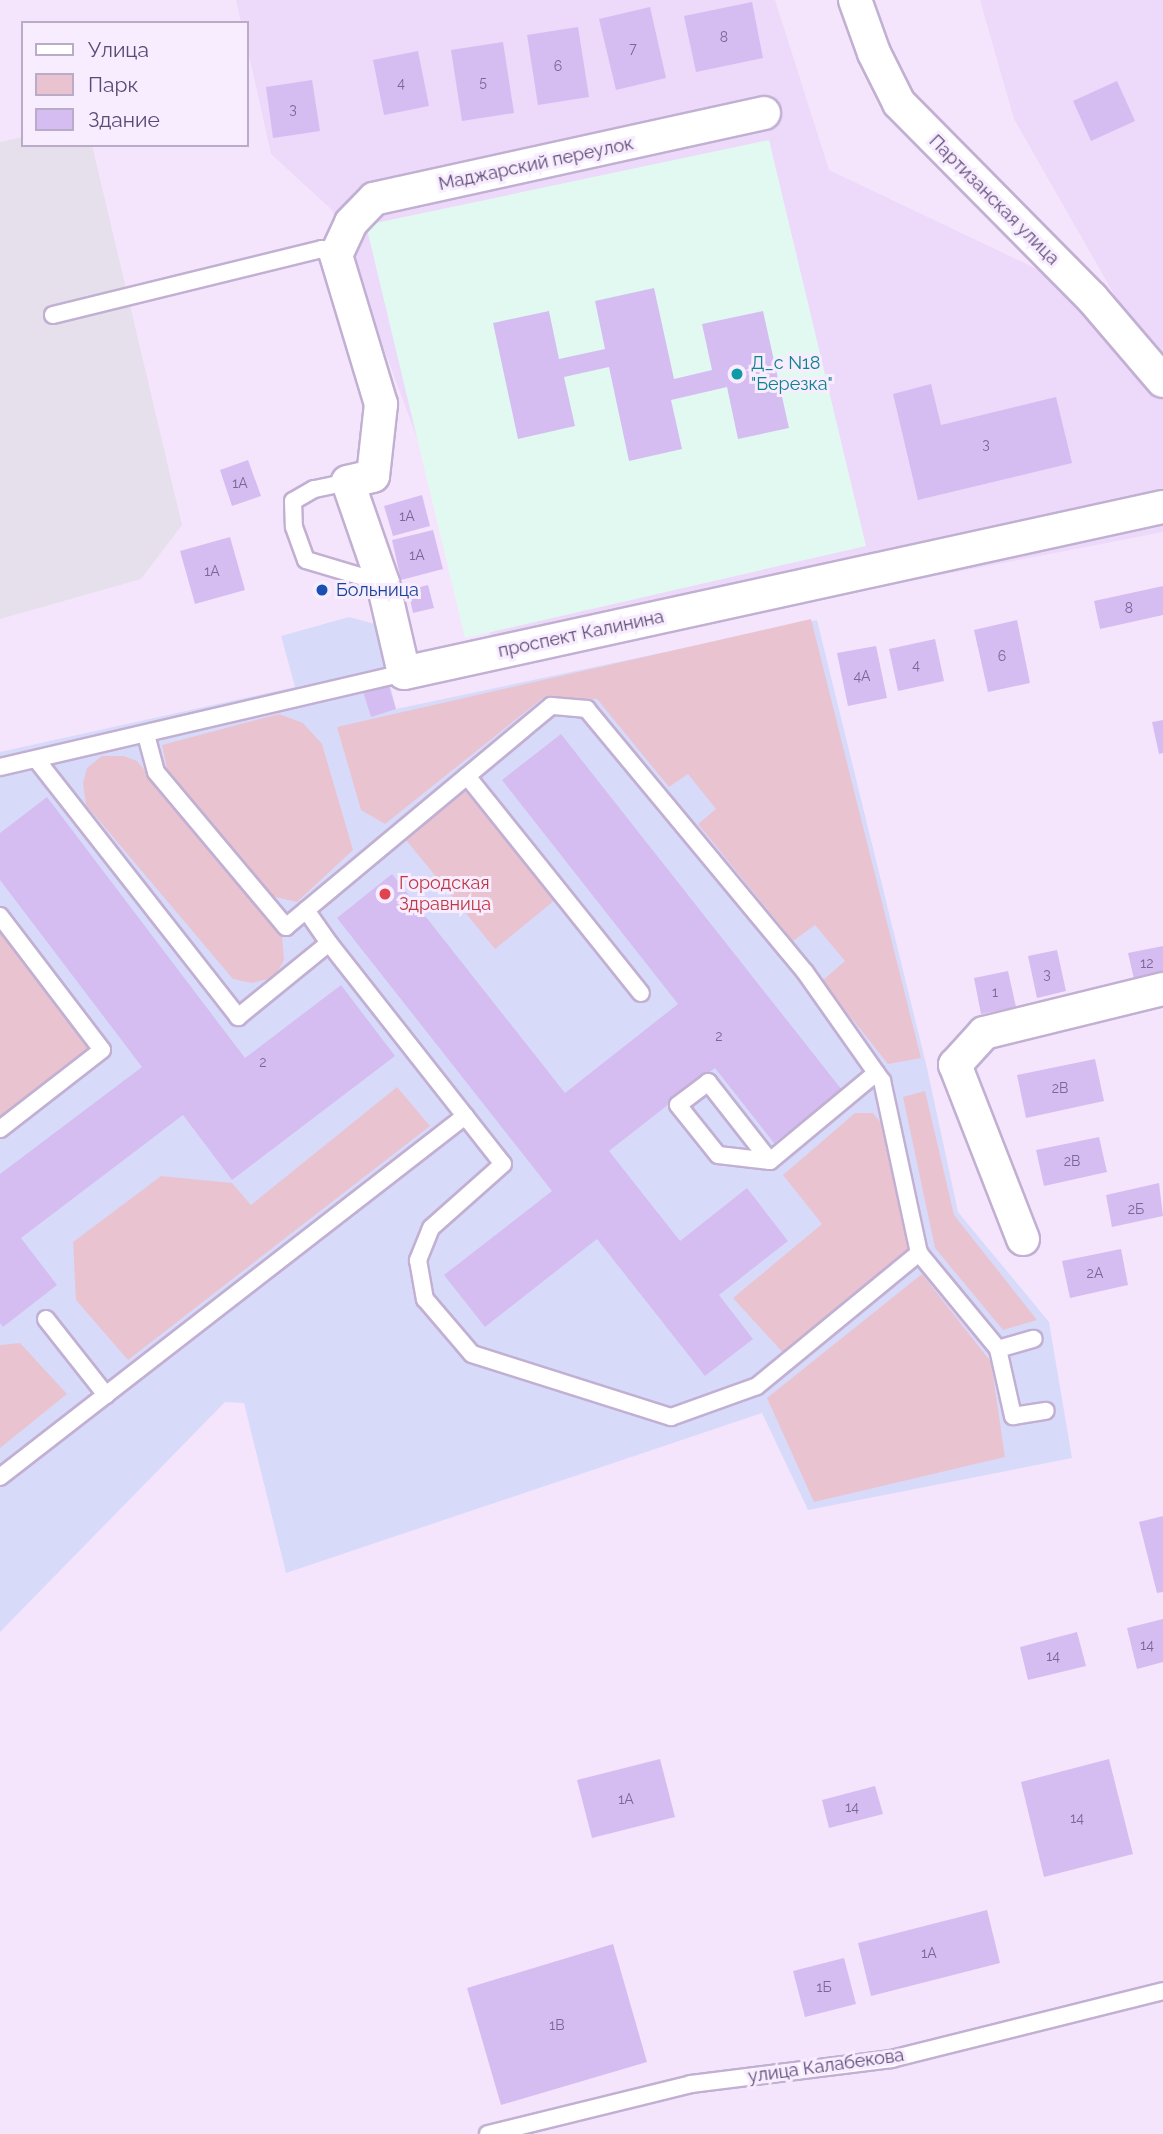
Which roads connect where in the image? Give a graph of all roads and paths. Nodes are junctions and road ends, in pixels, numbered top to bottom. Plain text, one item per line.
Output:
1 (855, 0) edge
2 (764, 113) dead end
3 (336, 255) junction
4 (53, 316) dead end
5 (1163, 381) edge
6 (348, 482) junction
7 (1163, 507) edge
8 (383, 583) junction
9 (404, 673) junction
10 (146, 734) junction
11 (36, 759) junction
12 (0, 767) edge
13 (467, 776) junction
14 (306, 910) junction
15 (0, 916) edge
16 (329, 943) junction
17 (1163, 989) edge
18 (641, 993) dead end
19 (876, 1073) junction
20 (465, 1116) junction
21 (0, 1129) edge
22 (771, 1161) junction
23 (1023, 1239) dead end
24 (919, 1253) junction
25 (46, 1319) dead end
26 (1034, 1339) dead end
27 (998, 1349) junction
28 (106, 1395) junction
29 (1046, 1411) dead end
30 (0, 1477) edge
31 (1163, 1991) edge
32 (488, 2134) edge

1 - 5 street, Партизанская улица
2 - 3 street, Маджарский переулок
3 - 4 lane
3 - 6 street
6 - 8 street
6 - 8 lane
7 - 9 street, проспект Калинина
8 - 9 street
9 - 10 lane, проспект Калинина
10 - 11 lane, проспект Калинина
10 - 14 lane
11 - 12 lane, проспект Калинина
11 - 16 lane
13 - 14 lane
13 - 18 lane
13 - 19 lane
14 - 16 lane
15 - 21 lane
16 - 20 lane
17 - 23 street
19 - 22 lane
19 - 24 lane
20 - 24 lane
20 - 28 lane
22 - 22 lane
24 - 27 lane
25 - 28 lane
26 - 27 lane
27 - 29 lane
28 - 30 lane
31 - 32 lane, улица Калабекова

